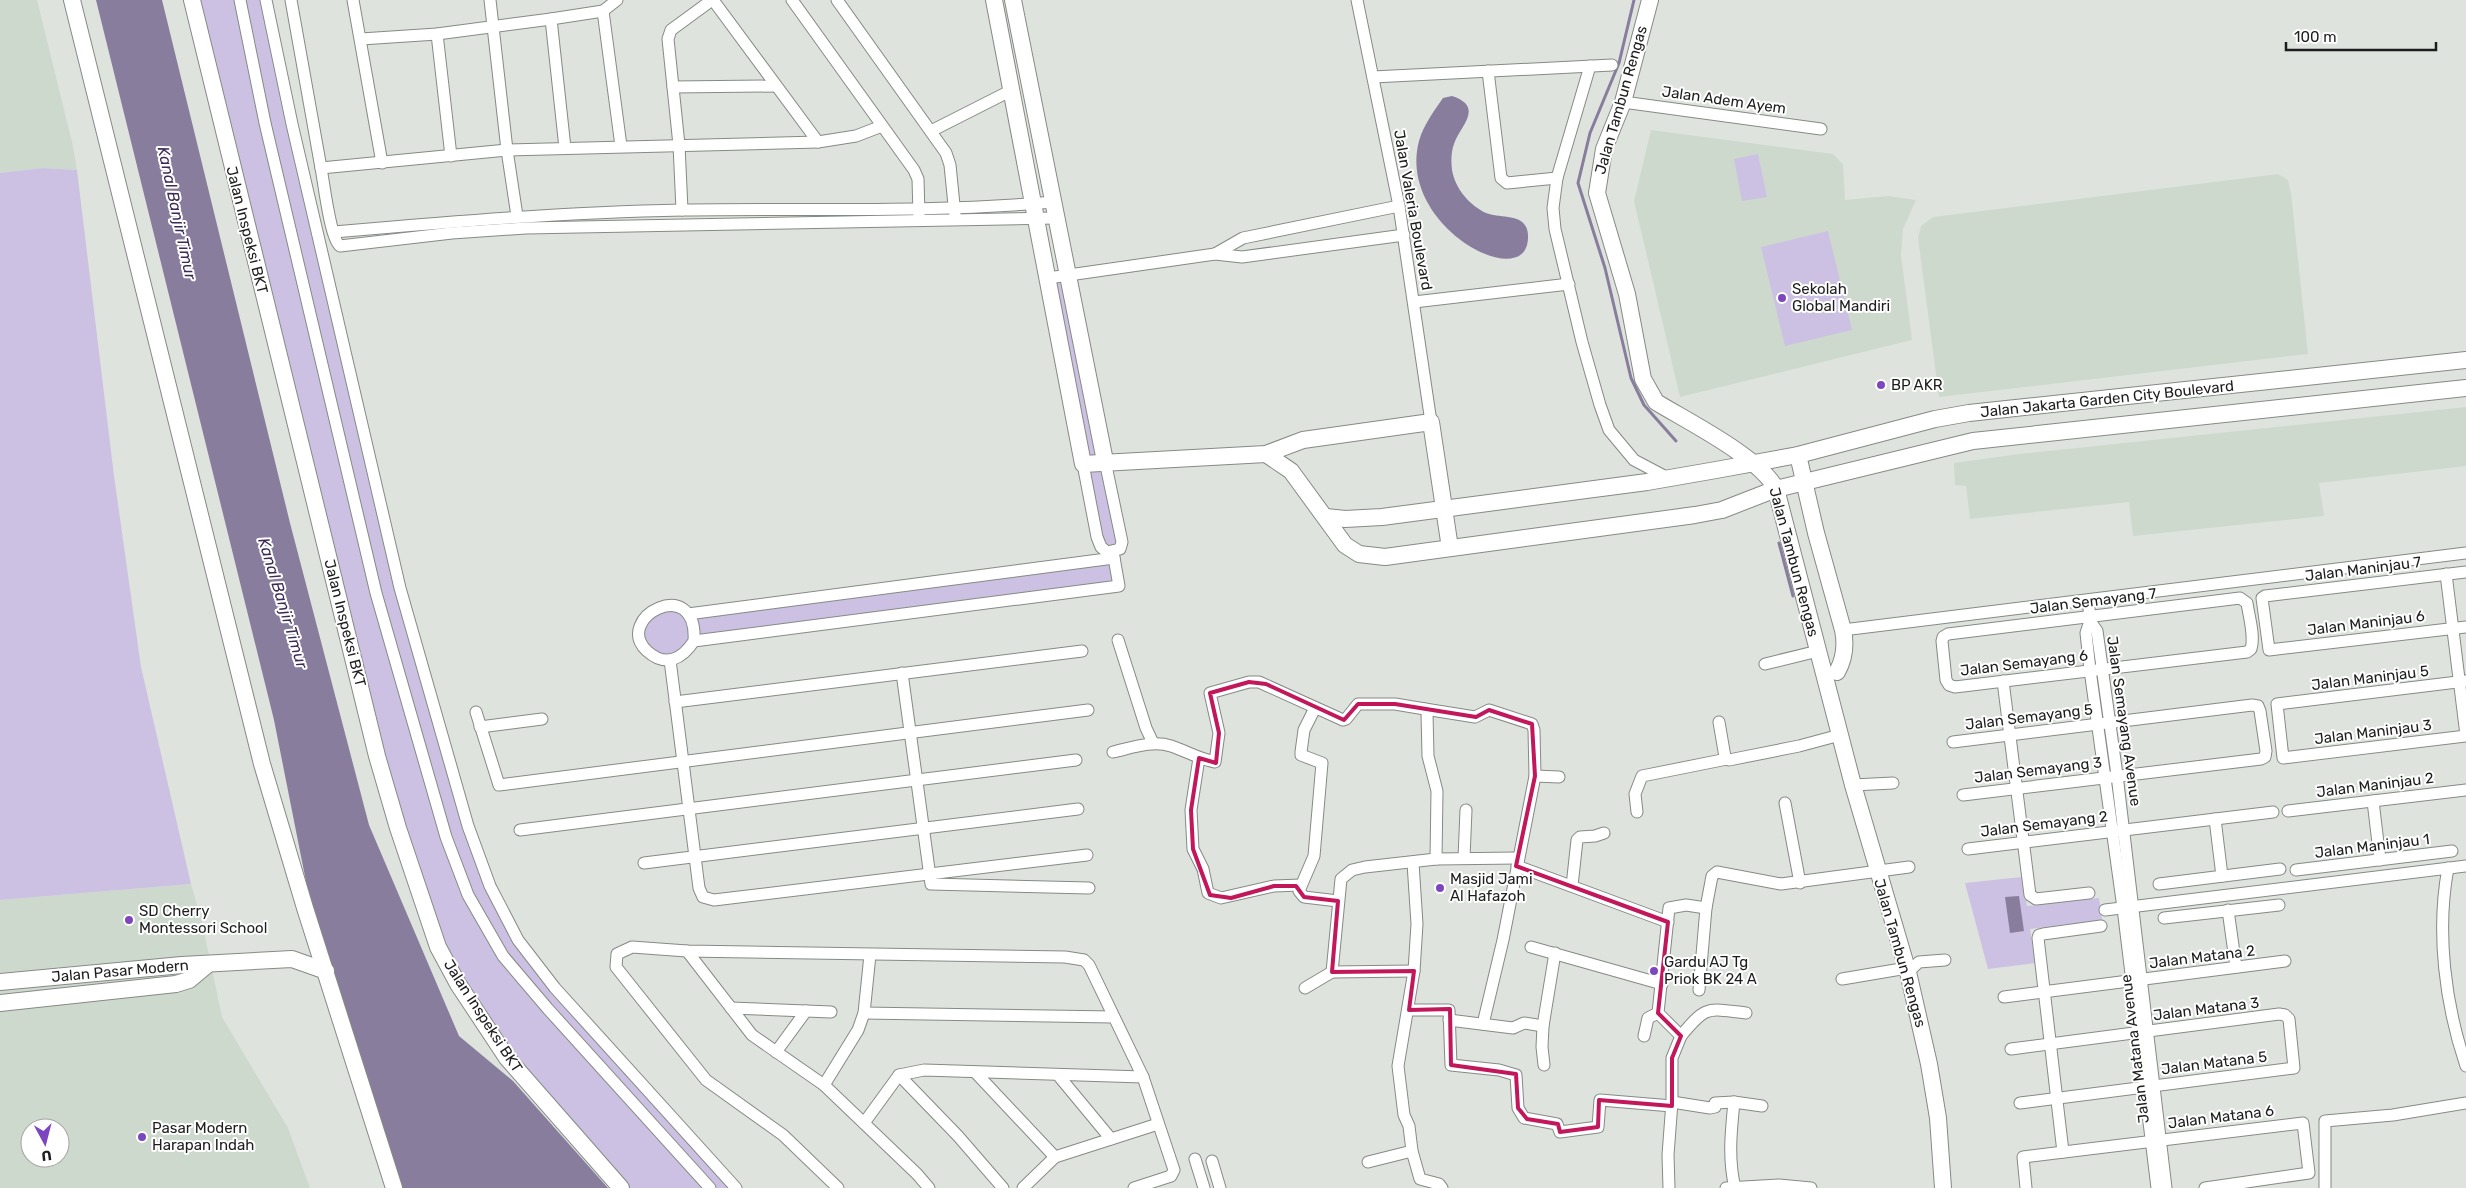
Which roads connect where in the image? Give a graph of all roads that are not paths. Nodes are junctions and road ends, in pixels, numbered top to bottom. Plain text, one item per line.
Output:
1 (72, 0) edge
2 (192, 0) edge
3 (240, 0) edge
4 (266, 0) edge
5 (291, 0) edge
6 (353, 0) edge
7 (490, 0) edge
8 (617, 0) edge
9 (712, 0) edge
10 (792, 0) edge
11 (837, 0) edge
12 (994, 0) edge
13 (1013, 0) edge
14 (1357, 0) edge
15 (1650, 0) edge
16 (603, 10) junction
17 (551, 19) junction
18 (493, 27) junction
19 (437, 34) junction
20 (361, 39) junction
21 (1612, 65) dead end
22 (1590, 66) junction
23 (1488, 71) junction
24 (1373, 77) junction
25 (673, 86) junction
26 (776, 86) junction
27 (1012, 90) junction
28 (1623, 102) junction
29 (882, 126) junction
30 (1821, 129) dead end
31 (931, 131) junction
32 (818, 142) junction
33 (679, 145) junction
34 (621, 146) junction
35 (565, 148) junction
36 (507, 150) junction
37 (451, 156) junction
38 (382, 163) junction
39 (321, 168) junction
40 (1556, 178) junction
41 (1053, 202) junction
42 (1399, 206) junction
43 (682, 210) junction
44 (1035, 211) junction
45 (955, 213) junction
46 (919, 214) junction
47 (518, 216) junction
48 (1056, 218) junction
49 (334, 232) junction
50 (1404, 236) junction
51 (1215, 254) junction
52 (1067, 274) junction
53 (1048, 278) junction
54 (1569, 284) junction
55 (1414, 302) junction
56 (2466, 360) edge
57 (2466, 388) edge
58 (1431, 422) junction
59 (1266, 454) junction
60 (1798, 455) junction
61 (1105, 461) junction
62 (1752, 463) junction
63 (1083, 464) junction
64 (1668, 478) junction
65 (1805, 482) junction
66 (1776, 489) junction
67 (1444, 508) junction
68 (1326, 517) junction
69 (1450, 548) junction
70 (2466, 553) edge
71 (1113, 555) junction
72 (2466, 572) edge
73 (2450, 574) junction
74 (2088, 599) junction
75 (688, 614) junction
76 (2090, 618) junction
77 (2460, 627) edge
78 (1843, 630) junction
79 (1118, 640) dead end
80 (694, 641) junction
81 (2251, 649) joint
82 (2269, 650) joint
83 (1082, 651) dead end
84 (1818, 652) junction
85 (670, 660) junction
86 (1765, 664) dead end
87 (2096, 670) junction
88 (1837, 672) dead end
89 (902, 673) junction
90 (2464, 680) edge
91 (2003, 681) junction
92 (1949, 685) joint
93 (675, 702) junction
94 (1315, 708) junction
95 (1425, 709) junction
96 (1088, 710) dead end
97 (476, 712) dead end
98 (542, 719) dead end
99 (1719, 722) dead end
100 (2110, 722) junction
101 (2097, 723) junction
102 (480, 727) junction
103 (911, 733) junction
104 (2010, 735) junction
105 (2466, 735) edge
106 (1836, 736) junction
107 (1953, 742) dead end
108 (1153, 743) junction
109 (1113, 752) dead end
110 (2265, 756) joint
111 (1199, 758) junction
112 (2283, 758) joint
113 (1727, 759) junction
114 (1076, 760) dead end
115 (683, 762) junction
116 (1535, 776) junction
117 (2111, 776) junction
118 (1559, 777) dead end
119 (917, 780) junction
120 (1893, 783) dead end
121 (1853, 786) junction
122 (2016, 788) junction
123 (2466, 790) edge
124 (1963, 795) dead end
125 (2373, 801) junction
126 (1785, 803) dead end
127 (689, 808) junction
128 (1078, 809) dead end
129 (1466, 810) dead end
130 (2288, 810) dead end
131 (1637, 812) dead end
132 (2273, 812) dead end
133 (2214, 819) junction
134 (924, 828) junction
135 (2118, 829) junction
136 (520, 830) dead end
137 (1604, 833) dead end
138 (2023, 842) junction
139 (1968, 849) dead end
140 (2452, 851) dead end
141 (1087, 855) dead end
142 (695, 856) junction
143 (1464, 858) junction
144 (1436, 859) junction
145 (2380, 860) junction
146 (1517, 862) junction
147 (644, 863) dead end
148 (1413, 863) junction
149 (2466, 866) edge
150 (1909, 867) dead end
151 (2448, 868) junction
152 (2280, 869) dead end
153 (2296, 870) dead end
154 (1873, 872) junction
155 (930, 874) junction
156 (2222, 876) junction
157 (1800, 883) junction
158 (2159, 884) dead end
159 (1301, 886) junction
160 (1572, 886) junction
161 (1089, 888) dead end
162 (2089, 893) dead end
163 (1338, 901) junction
164 (2278, 905) dead end
165 (2128, 907) junction
166 (1706, 908) junction
167 (2105, 910) dead end
168 (2228, 910) junction
169 (2164, 918) dead end
170 (1668, 922) junction
171 (2101, 926) dead end
172 (315, 939) junction
173 (1531, 947) dead end
174 (687, 951) junction
175 (1555, 954) junction
176 (870, 955) junction
177 (292, 959) junction
178 (1945, 960) dead end
179 (2284, 961) dead end
180 (207, 965) junction
181 (169, 967) junction
182 (2236, 968) junction
183 (1903, 970) junction
184 (326, 971) junction
185 (1414, 971) junction
186 (1332, 972) junction
187 (1842, 979) dead end
188 (2137, 980) junction
189 (0, 982) edge
190 (185, 982) junction
191 (1662, 984) junction
192 (168, 985) junction
193 (1304, 988) dead end
194 (1700, 990) dead end
195 (2044, 992) junction
196 (2004, 997) dead end
197 (0, 1003) edge
198 (731, 1008) junction
199 (1408, 1010) junction
200 (806, 1011) junction
201 (831, 1012) dead end
202 (864, 1013) junction
203 (1658, 1013) junction
204 (1746, 1013) dead end
205 (1113, 1017) junction
206 (1449, 1020) junction
207 (1483, 1024) junction
208 (1544, 1026) junction
209 (2143, 1032) junction
210 (1644, 1036) dead end
211 (1681, 1036) junction
212 (2050, 1044) junction
213 (2011, 1049) dead end
214 (776, 1052) junction
215 (1544, 1065) dead end
216 (2466, 1066) edge
217 (2294, 1068) joint
218 (976, 1073) junction
219 (900, 1075) junction
220 (1058, 1075) junction
221 (1143, 1077) junction
222 (824, 1084) junction
223 (2150, 1086) junction
224 (2057, 1098) junction
225 (1734, 1102) junction
226 (2020, 1103) dead end
227 (2466, 1103) edge
228 (1672, 1104) junction
229 (1762, 1106) dead end
230 (864, 1123) junction
231 (1158, 1124) junction
232 (1111, 1139) junction
233 (2156, 1140) junction
234 (1412, 1151) junction
235 (2063, 1152) junction
236 (1055, 1157) junction
237 (1195, 1159) dead end
238 (1212, 1162) dead end
239 (1368, 1162) dead end
240 (1769, 1187) edge
241 (394, 1188) edge
242 (621, 1188) edge
243 (710, 1188) edge
244 (736, 1188) edge
245 (838, 1188) edge
246 (929, 1188) edge
247 (1003, 1188) edge
248 (1023, 1188) edge
249 (1134, 1188) edge
250 (1204, 1188) edge
251 (1220, 1188) edge
252 (1442, 1188) edge
253 (1669, 1188) edge
254 (1732, 1188) edge
255 (1811, 1188) edge
256 (1943, 1188) edge
257 (2026, 1188) edge
258 (2157, 1188) edge
259 (2166, 1188) edge
260 (2205, 1188) edge
261 (2325, 1188) edge

1 - 172 street
2 - 242 street, Jalan Inspeksi BKT
3 - 243 street
4 - 244 street
5 - 39 street
6 - 20 street
7 - 18 street
8 - 16 street
9 - 25 street
9 - 26 street
10 - 29 street
11 - 31 street
12 - 27 street
13 - 41 street
14 - 24 street, Jalan Valeria Boulevard
15 - 28 street, Jalan Tambun Rengas
16 - 17 street
16 - 34 street
17 - 18 street
17 - 35 street
18 - 19 street
18 - 36 street
19 - 20 street
19 - 37 street
20 - 38 street
21 - 22 street
22 - 23 street
22 - 40 street
23 - 24 street
23 - 40 street
24 - 42 street, Jalan Valeria Boulevard
25 - 26 street
25 - 33 street
26 - 32 street
27 - 31 street
27 - 44 street
28 - 30 street, Jalan Adem Ayem
28 - 62 street, Jalan Tambun Rengas
29 - 32 street
29 - 46 street
31 - 45 street
32 - 33 street
33 - 34 street
33 - 43 street
34 - 35 street
35 - 36 street
36 - 37 street
36 - 47 street
37 - 38 street
38 - 39 street
39 - 49 street
40 - 54 street
41 - 44 street
41 - 48 street
42 - 50 street, Jalan Valeria Boulevard
42 - 51 street
43 - 46 street
43 - 47 street
44 - 45 street
44 - 48 street
44 - 53 street
45 - 46 street
46 - 49 street
47 - 49 street
48 - 52 street
50 - 51 street
50 - 55 street, Jalan Valeria Boulevard
51 - 52 street
52 - 53 street
52 - 61 street
53 - 63 street
54 - 55 street, Jalan Valeria Boulevard
54 - 64 street
55 - 58 street
56 - 60 street, Jalan Jakarta Garden City Boulevard
57 - 65 street, Jalan Jakarta Garden City Boulevard
58 - 59 street
58 - 67 street
59 - 61 street
59 - 68 street, Jalan Jakarta Garden City Boulevard
60 - 62 street, Jalan Jakarta Garden City Boulevard
60 - 65 street, Jalan Tambun Rengas
61 - 63 street
61 - 71 street
62 - 64 street, Jalan Jakarta Garden City Boulevard
62 - 66 street, Jalan Tambun Rengas
63 - 71 street
64 - 67 street, Jalan Jakarta Garden City Boulevard
65 - 66 street, Jalan Jakarta Garden City Boulevard
65 - 78 street, Jalan Tambun Rengas
66 - 69 street, Jalan Jakarta Garden City Boulevard
66 - 84 street, Jalan Tambun Rengas
67 - 68 street, Jalan Jakarta Garden City Boulevard
67 - 69 street
68 - 69 street, Jalan Jakarta Garden City Boulevard
70 - 74 street
71 - 75 street
71 - 80 street
72 - 73 street, Jalan Maninjau 7
73 - 77 street
73 - 82 street, Jalan Maninjau 7
74 - 76 street, Jalan Semayang Avenue
74 - 78 street
75 - 80 street
75 - 85 street
76 - 81 street, Jalan Semayang 7
76 - 87 street, Jalan Semayang Avenue
76 - 92 street, Jalan Semayang 7
77 - 82 street, Jalan Maninjau 6
77 - 90 street
78 - 88 street, Jalan Tambun Rengas
79 - 108 street
80 - 85 street
81 - 87 street, Jalan Semayang 6
83 - 89 street
84 - 86 street
84 - 106 street, Jalan Tambun Rengas
85 - 93 street
87 - 91 street, Jalan Semayang 6
87 - 100 street, Jalan Semayang Avenue
87 - 101 street, Jalan Semayang Avenue
89 - 93 street
89 - 103 street
90 - 105 street
90 - 112 street, Jalan Maninjau 5
91 - 92 street, Jalan Semayang 6
91 - 104 street
93 - 115 street
94 - 95 street
94 - 111 street
94 - 159 street
95 - 116 street
95 - 144 street
96 - 103 street
97 - 102 street
98 - 102 street
99 - 113 street
100 - 101 street, Jalan Semayang 5
100 - 110 street, Jalan Semayang 5
100 - 117 street, Jalan Semayang Avenue
101 - 104 street, Jalan Semayang 5
101 - 117 street, Jalan Semayang Avenue
102 - 115 street
103 - 115 street
103 - 119 street
104 - 107 street, Jalan Semayang 5
104 - 122 street
105 - 112 street, Jalan Maninjau 3
106 - 113 street
106 - 121 street, Jalan Tambun Rengas
108 - 109 street
108 - 111 street
110 - 117 street, Jalan Semayang 3
111 - 159 street
113 - 131 street
114 - 119 street
115 - 127 street
116 - 118 street
116 - 146 street
117 - 122 street, Jalan Semayang 3
117 - 135 street, Jalan Semayang Avenue
119 - 127 street
119 - 134 street
120 - 121 street
121 - 154 street, Jalan Tambun Rengas
122 - 124 street, Jalan Semayang 3
122 - 138 street
123 - 125 street, Jalan Maninjau 2
125 - 130 street, Jalan Maninjau 2
125 - 145 street
126 - 157 street
127 - 136 street
127 - 142 street
128 - 134 street
129 - 143 street
132 - 133 street, Jalan Semayang 2
133 - 135 street, Jalan Semayang 2
133 - 156 street
134 - 142 street
134 - 155 street
135 - 138 street, Jalan Semayang 2
135 - 165 street, Jalan Semayang Avenue
137 - 160 street
138 - 139 street, Jalan Semayang 2
138 - 162 street
140 - 145 street, Jalan Maninjau 1
141 - 155 street
142 - 147 street
142 - 155 street
143 - 144 street
143 - 146 street
144 - 148 street
145 - 153 street, Jalan Maninjau 1
146 - 160 street
146 - 207 street
148 - 163 street
148 - 185 street
149 - 151 street
150 - 154 street
151 - 165 street
151 - 216 street
152 - 156 street
154 - 157 street
154 - 183 street, Jalan Tambun Rengas
155 - 161 street
156 - 158 street
157 - 166 street
159 - 163 street
160 - 170 street
163 - 186 street
164 - 168 street
165 - 167 street
165 - 188 street, Jalan Matana Avenue
166 - 170 street
166 - 194 street
168 - 169 street
168 - 182 street
170 - 191 street
171 - 195 street
172 - 177 street
172 - 184 street
173 - 175 street
174 - 176 street
174 - 198 street
174 - 245 street
175 - 191 street
175 - 208 street
176 - 202 street
176 - 205 street
177 - 180 street
177 - 184 street
178 - 183 street
179 - 182 street, Jalan Matana 2
180 - 181 street, Jalan Pasar Modern
180 - 190 street, Jalan Pasar Modern
181 - 189 street, Jalan Pasar Modern
181 - 190 street
181 - 192 street
182 - 188 street, Jalan Matana 2
183 - 187 street
183 - 256 street, Jalan Tambun Rengas
184 - 241 street
185 - 186 street
185 - 199 street
186 - 193 street
188 - 195 street, Jalan Matana 2
188 - 209 street, Jalan Matana Avenue
190 - 192 street, Jalan Pasar Modern
191 - 203 street
192 - 197 street, Jalan Pasar Modern
195 - 196 street, Jalan Matana 2
195 - 212 street
198 - 200 street
198 - 214 street
199 - 206 street
199 - 234 street
200 - 201 street
200 - 214 street
202 - 205 street
202 - 222 street
203 - 210 street
203 - 211 street
204 - 211 street
205 - 221 street
206 - 207 street
206 - 228 street
207 - 208 street
208 - 215 street
209 - 212 street, Jalan Matana 3
209 - 217 street, Jalan Matana 3
209 - 223 street, Jalan Matana Avenue
211 - 228 street
212 - 213 street, Jalan Matana 3
212 - 224 street
214 - 222 street
217 - 223 street, Jalan Matana 5
218 - 219 street
218 - 220 street
218 - 236 street
219 - 230 street
219 - 247 street
220 - 221 street
220 - 232 street
221 - 231 street
222 - 230 street
223 - 224 street, Jalan Matana 5
223 - 233 street, Jalan Matana Avenue
224 - 226 street, Jalan Matana 5
224 - 235 street
225 - 228 street
225 - 229 street
225 - 254 street
227 - 261 street
228 - 253 street
230 - 246 street
231 - 232 street
231 - 249 street
232 - 236 street
233 - 235 street, Jalan Matana 6
233 - 258 street, Jalan Matana Avenue
233 - 259 street, Jalan Matana Avenue
233 - 260 street, Jalan Matana 6
234 - 239 street
234 - 252 street
235 - 257 street, Jalan Matana 6
236 - 248 street
237 - 250 street
238 - 251 street
240 - 254 street
240 - 255 street

